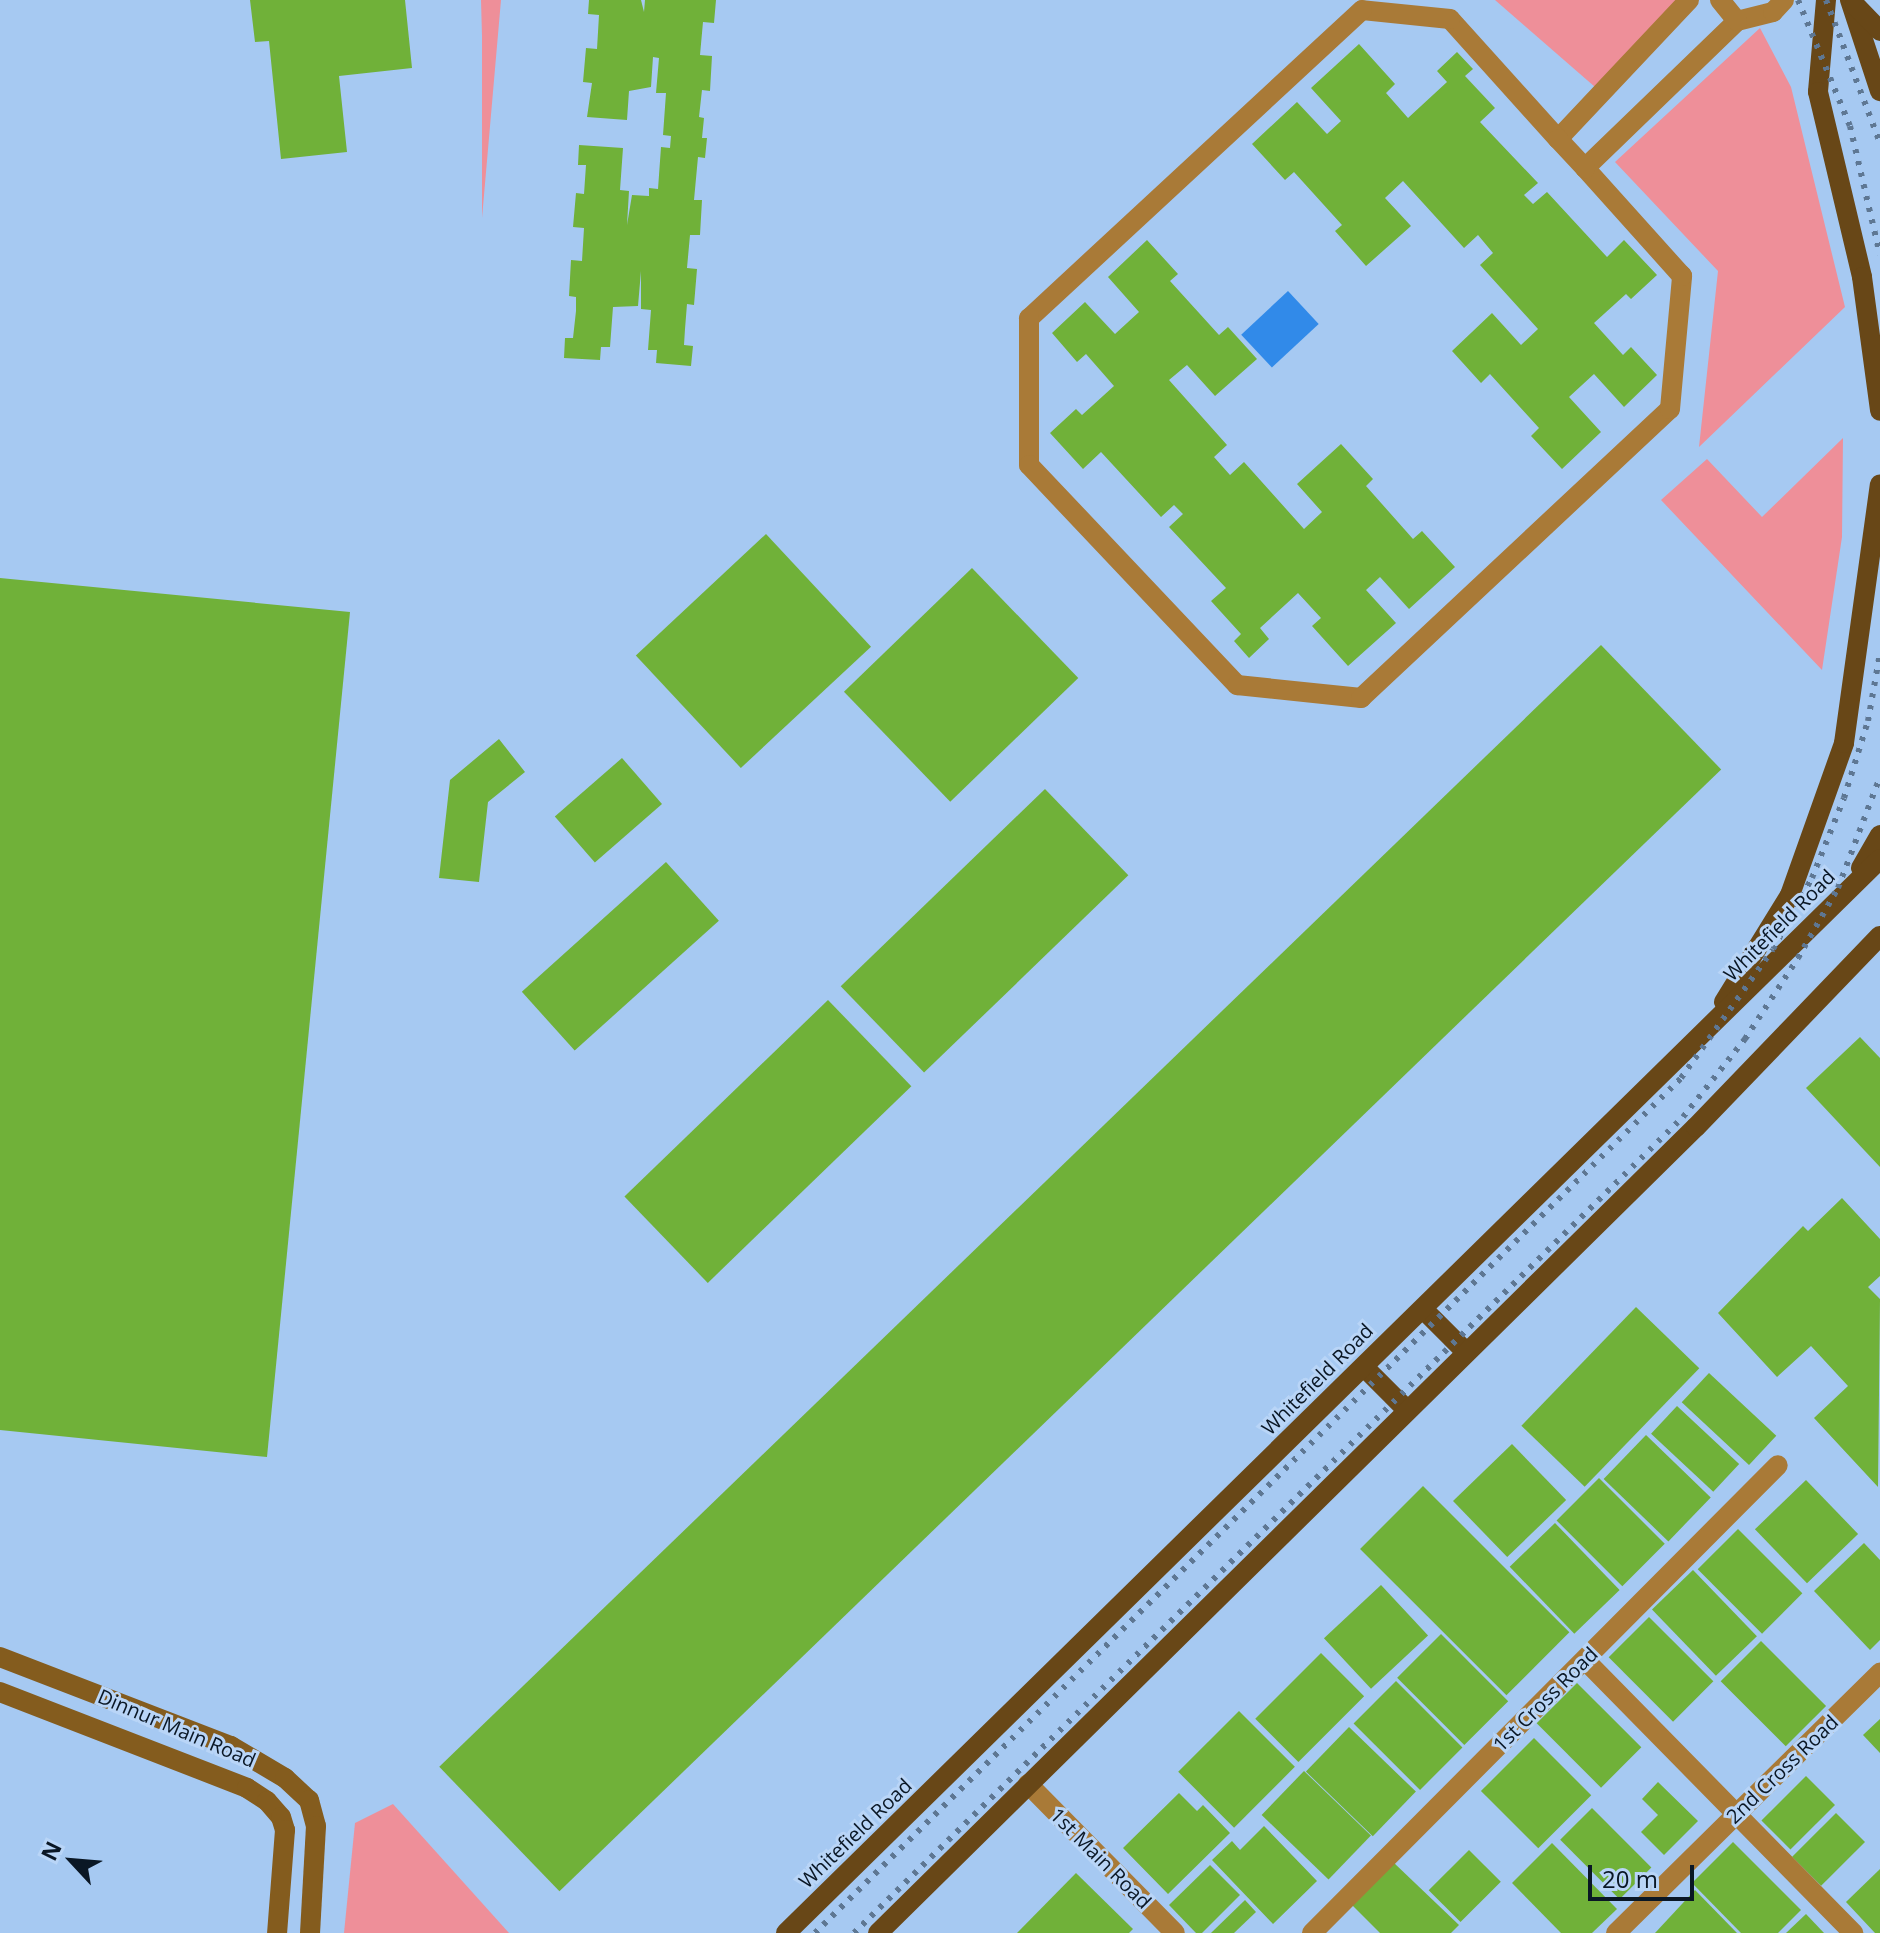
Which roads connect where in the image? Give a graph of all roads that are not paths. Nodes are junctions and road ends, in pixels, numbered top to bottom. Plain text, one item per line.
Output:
1 (1689, 0) edge
2 (1720, 0) edge
3 (1784, 0) edge
4 (1826, 0) edge
5 (1850, 0) edge
6 (1737, 21) junction
7 (1880, 31) edge
8 (1880, 91) edge
9 (1558, 139) junction
10 (1585, 168) junction
11 (1880, 411) edge
12 (1880, 484) edge
13 (1880, 835) edge
14 (1880, 859) edge
15 (1849, 889) junction
16 (1880, 936) edge
17 (1707, 1030) junction
18 (1423, 1309) junction
19 (1466, 1352) junction
20 (1364, 1367) junction
21 (1407, 1410) junction
22 (1778, 1465) dead end
23 (0, 1657) edge
24 (1585, 1660) junction
25 (1880, 1673) edge
26 (0, 1692) edge
27 (1028, 1784) junction
28 (1736, 1813) junction
29 (277, 1933) edge
30 (310, 1933) edge
31 (786, 1933) edge
32 (878, 1933) edge
33 (1175, 1933) edge
34 (1312, 1933) edge
35 (1616, 1933) edge
36 (1853, 1933) edge

1 - 9 street
2 - 6 street
3 - 6 street
4 - 11 main road
5 - 7 main road
5 - 8 main road
6 - 10 street
9 - 10 street
9 - 10 street
12 - 17 main road
13 - 15 main road
14 - 15 main road, Whitefield Road
15 - 17 main road, Whitefield Road
16 - 19 main road
17 - 18 main road, Whitefield Road
18 - 19 main road
18 - 20 main road, Whitefield Road
19 - 21 main road
20 - 21 main road
20 - 31 main road, Whitefield Road
21 - 27 main road
22 - 24 street, 1st Cross Road
23 - 30 street, Dinnur Main Road
24 - 28 street
24 - 34 street, 1st Cross Road
25 - 28 street, 2nd Cross Road
26 - 29 street, Dinnur Main Road
27 - 32 main road
27 - 33 street, 1st Main Road
28 - 35 street, 2nd Cross Road
28 - 36 street

